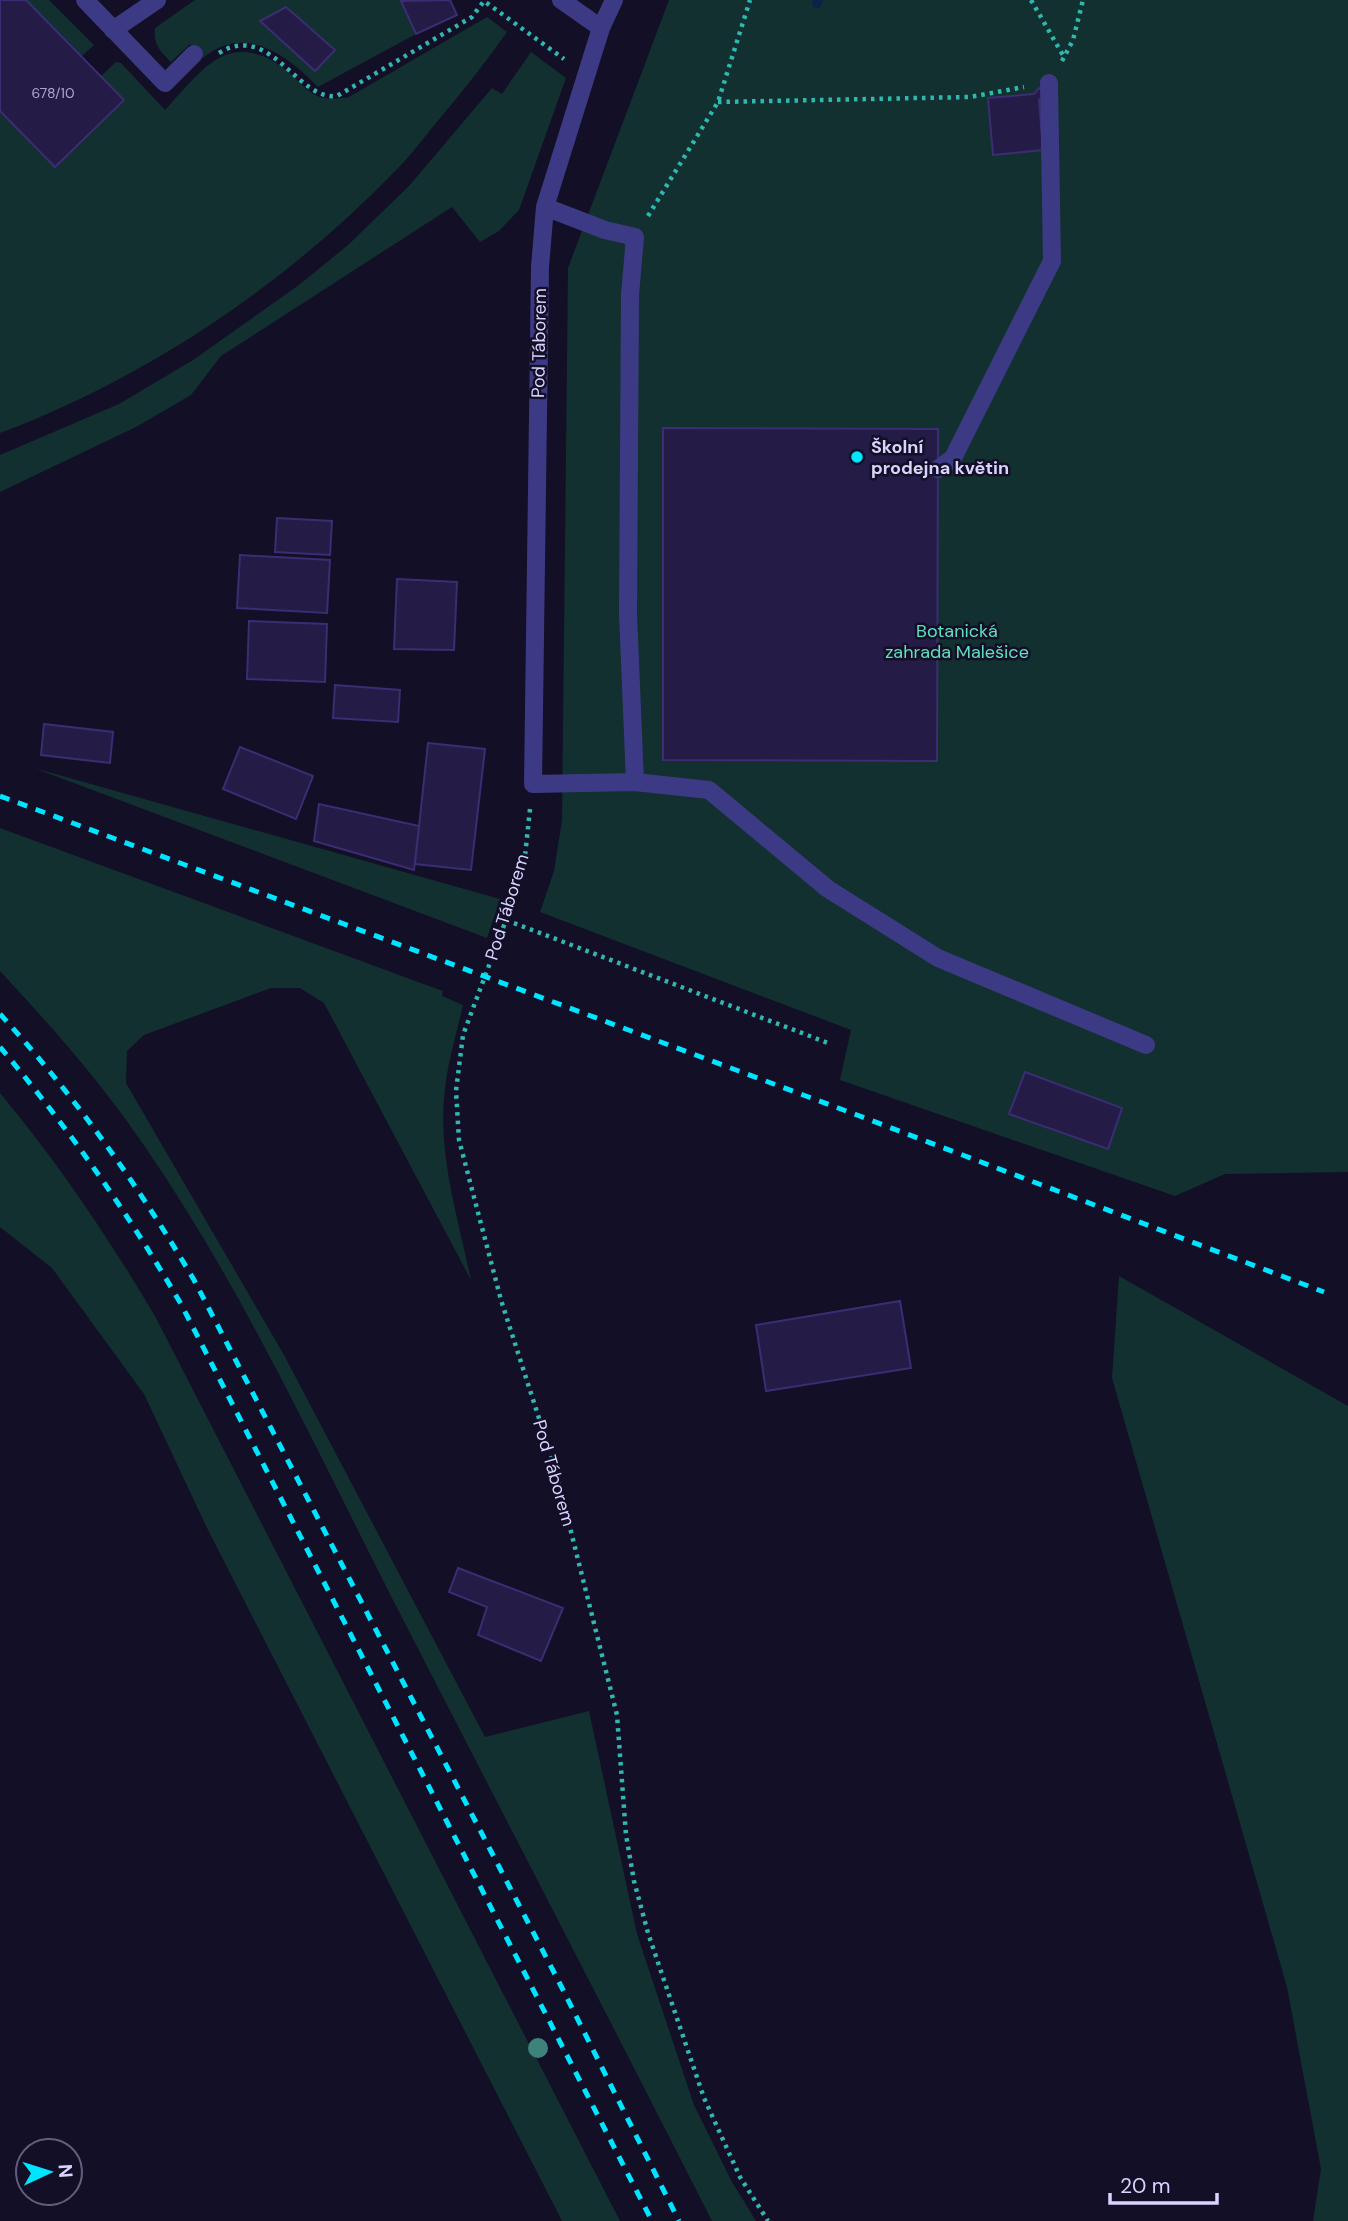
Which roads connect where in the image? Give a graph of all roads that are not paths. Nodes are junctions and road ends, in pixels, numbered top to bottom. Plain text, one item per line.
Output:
1 (85, 0) edge
2 (157, 0) edge
3 (561, 0) edge
4 (614, 0) edge
5 (601, 29) junction
6 (113, 30) junction
7 (194, 54) dead end
8 (1049, 83) road end
9 (545, 207) junction
10 (937, 469) dead end
11 (635, 782) junction
12 (1146, 1045) dead end

1 - 6 street
2 - 6 street
3 - 5 street
4 - 5 street, Pod Táborem
5 - 9 street, Pod Táborem
6 - 7 street
8 - 10 street
9 - 11 street
9 - 11 street, Pod Táborem
11 - 12 street

